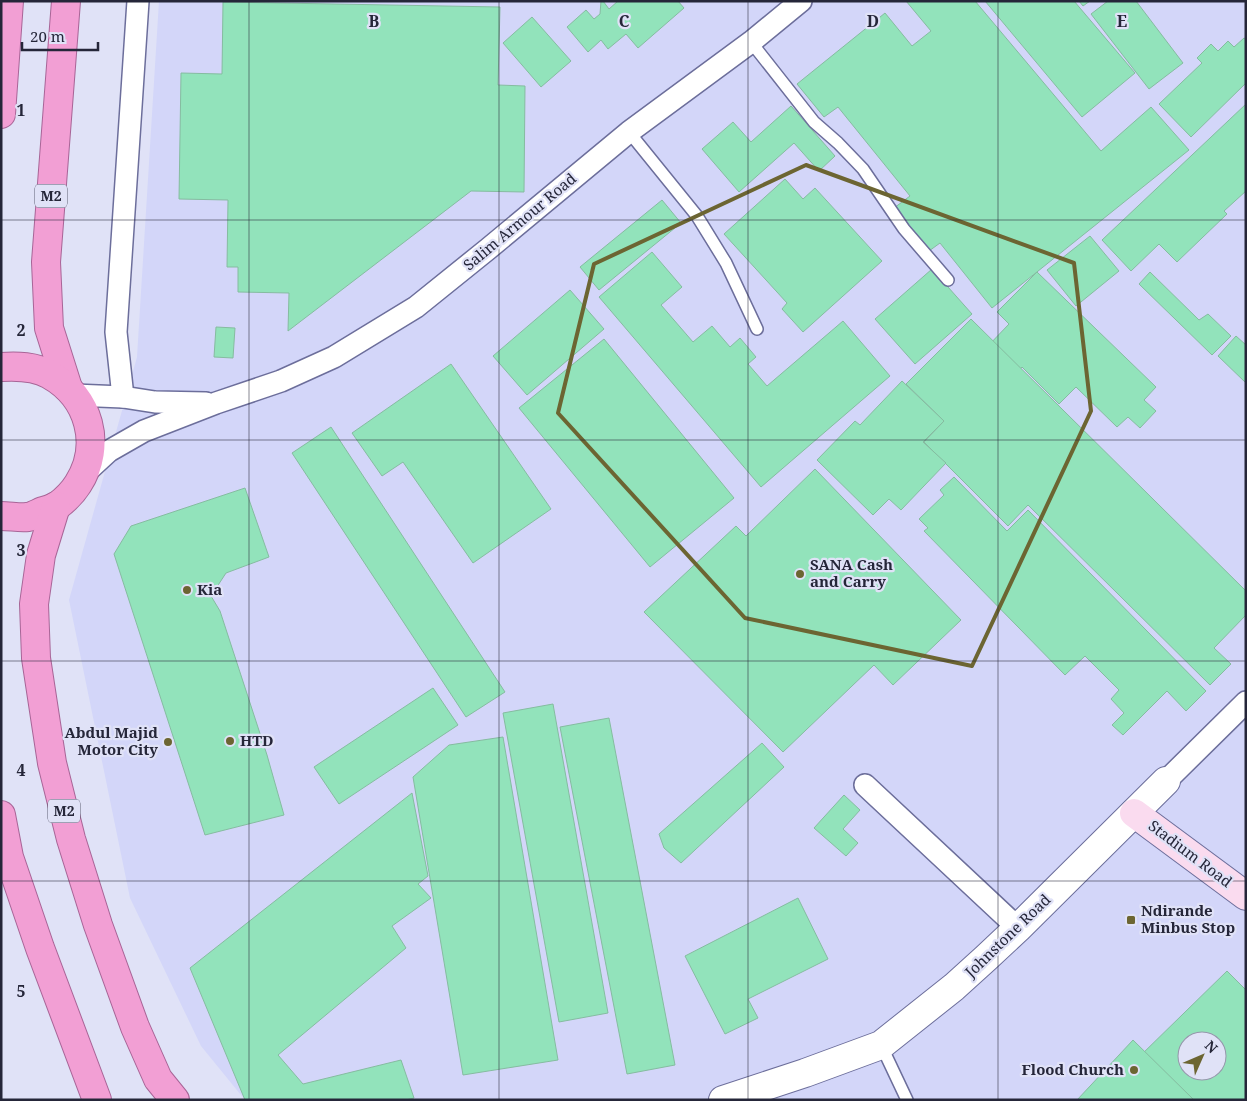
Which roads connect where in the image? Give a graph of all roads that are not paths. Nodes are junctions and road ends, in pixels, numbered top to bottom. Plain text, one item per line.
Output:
1 (9, 1) edge
2 (66, 1) edge
3 (138, 1) edge
4 (801, 1) edge
5 (750, 42) junction
6 (1, 114) edge
7 (629, 132) junction
8 (948, 280) dead end
9 (758, 329) dead end
10 (1, 367) edge
11 (71, 391) junction
12 (123, 397) junction
13 (216, 403) junction
14 (84, 474) junction
15 (56, 506) junction
16 (1, 516) edge
17 (1246, 702) edge
18 (1166, 781) joint
19 (865, 785) dead end
20 (1134, 813) junction
21 (1, 815) edge
22 (1246, 896) edge
23 (1018, 928) junction
24 (881, 1045) junction
25 (97, 1100) edge
26 (175, 1100) edge
27 (723, 1100) edge
28 (907, 1100) edge

1 - 6 highway
2 - 11 highway, M2
3 - 12 street
4 - 5 street, Salim Armour Road
5 - 7 street, Salim Armour Road
5 - 8 lane
7 - 9 lane
7 - 13 street, Salim Armour Road
10 - 11 highway, M2
11 - 12 street, Salim Armour Road
11 - 14 highway, M2
12 - 13 street, Salim Armour Road
13 - 14 street, Salim Armour Road
14 - 15 highway, M2
15 - 16 highway, M2
15 - 26 highway, M2
17 - 18 street, Johnstone Road
18 - 20 street, Johnstone Road
19 - 23 street
20 - 22 main road, Stadium Road
20 - 23 street, Johnstone Road
21 - 25 highway
23 - 24 street, Johnstone Road
24 - 27 street, Johnstone Road
24 - 28 lane

